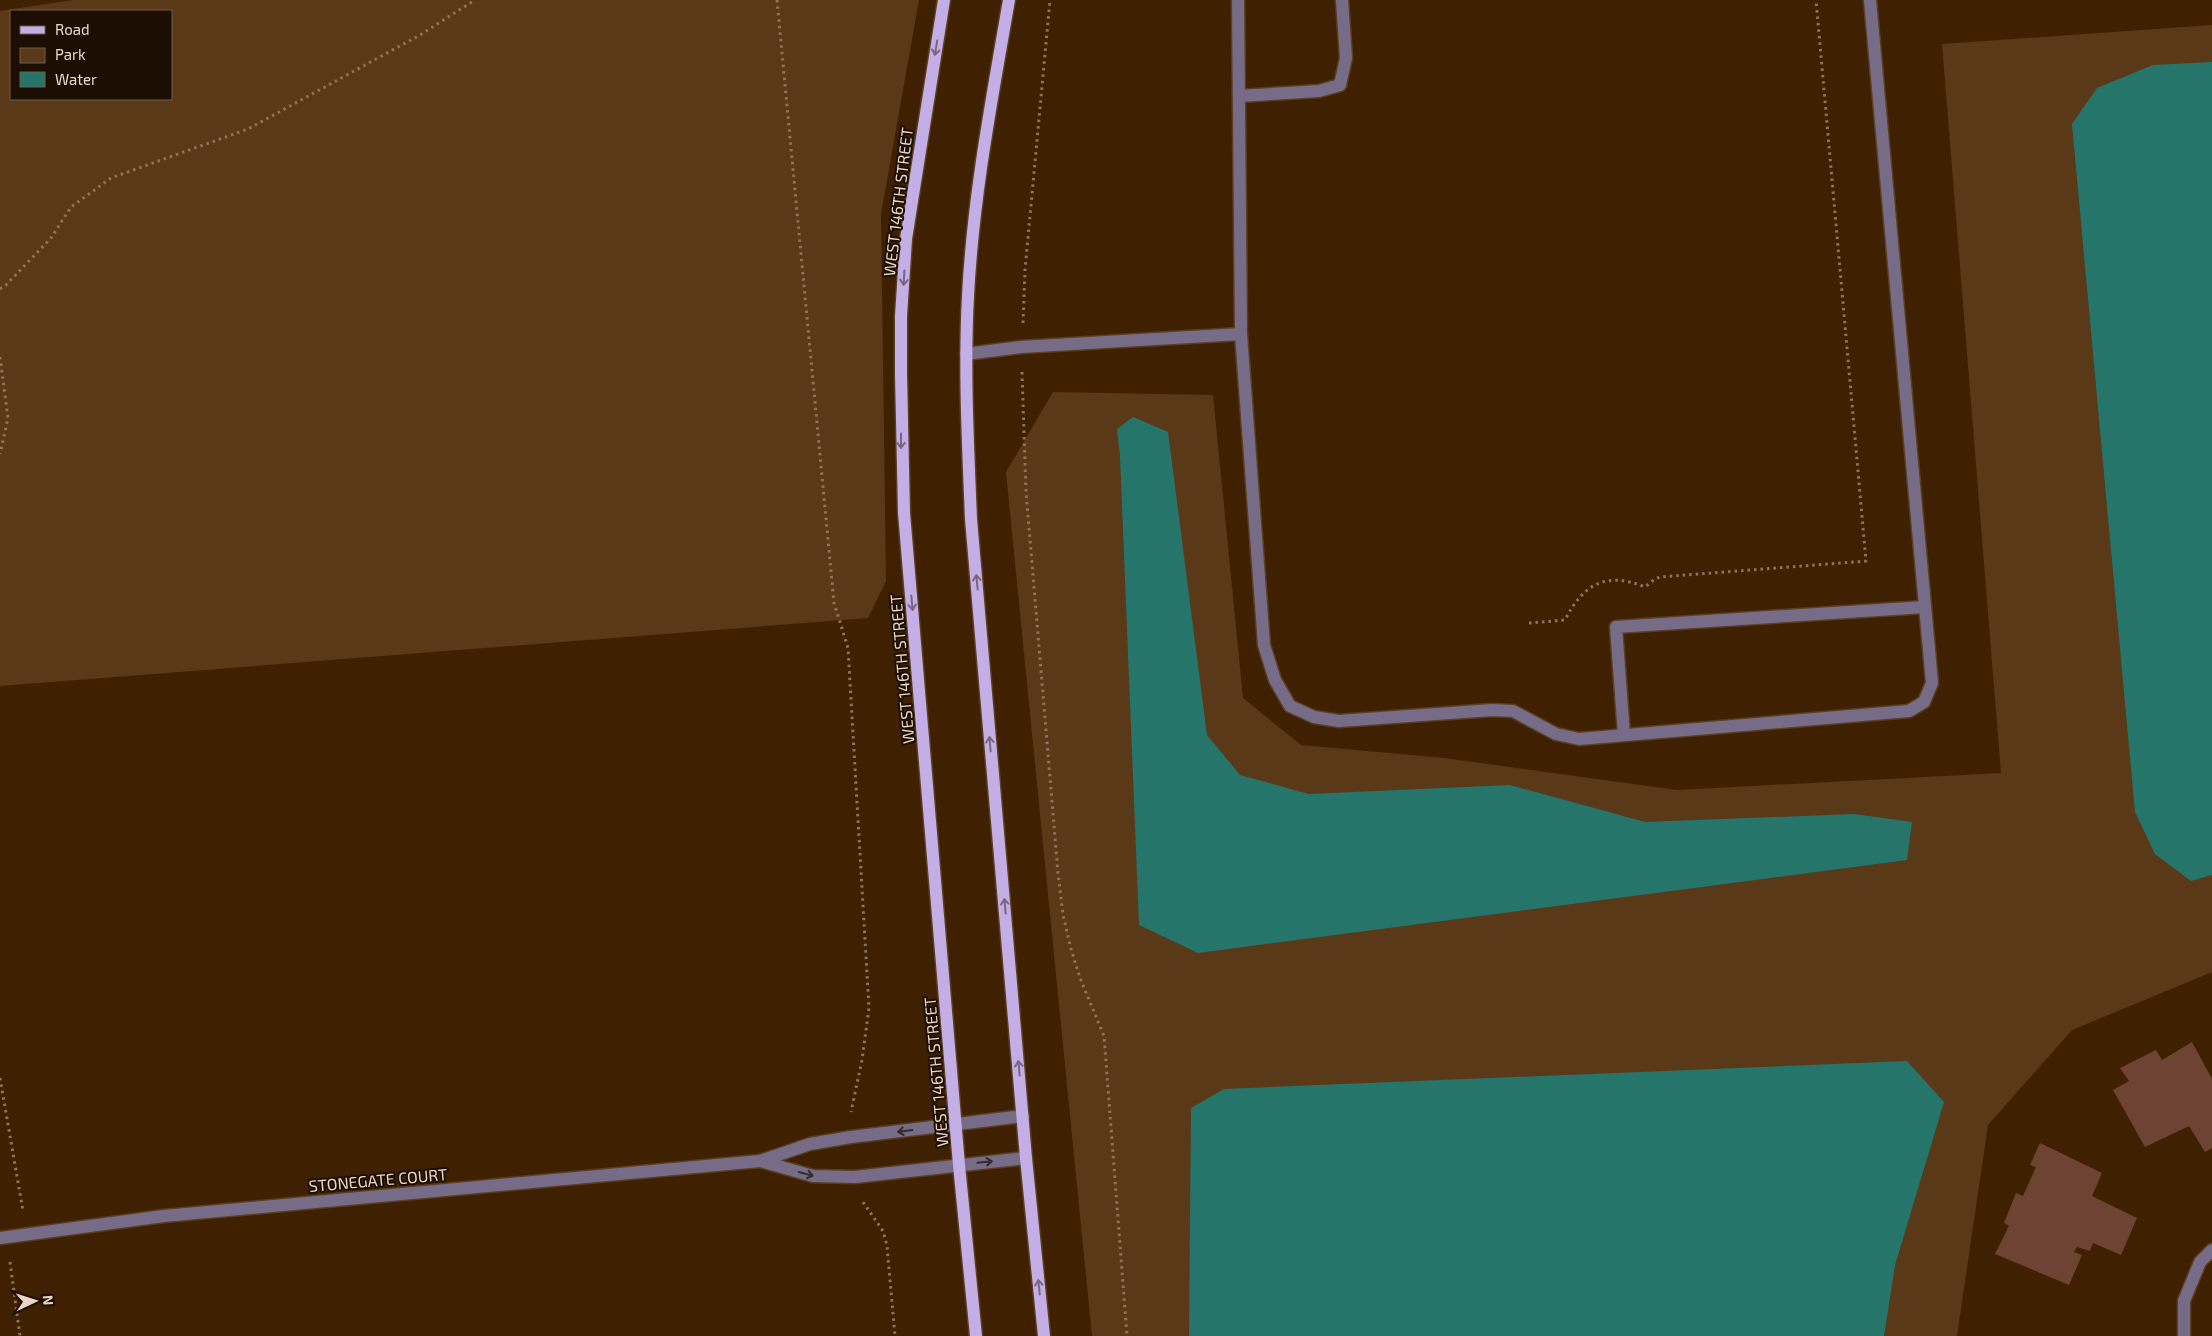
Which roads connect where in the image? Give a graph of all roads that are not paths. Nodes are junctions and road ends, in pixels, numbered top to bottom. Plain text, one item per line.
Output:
1 (944, 0) edge
2 (1009, 0) edge
3 (1238, 0) edge
4 (1342, 0) edge
5 (1870, 0) edge
6 (1239, 96) junction
7 (1241, 334) junction
8 (966, 354) junction
9 (1925, 607) junction
10 (1624, 735) junction
11 (1023, 1116) junction
12 (957, 1124) junction
13 (1026, 1158) junction
14 (760, 1161) junction
15 (960, 1165) junction
16 (3, 1237) edge
17 (2212, 1250) edge
18 (976, 1336) edge
19 (1044, 1336) edge
20 (2184, 1336) edge

1 -> 12 main road, WEST 146TH STREET
2 - 8 main road
3 - 6 street
4 - 6 street
5 - 9 street
6 - 7 street
7 - 8 street
7 - 10 street
11 -> 8 main road
9 - 10 street
9 - 10 street
11 - 12 street, STONEGATE COURT
11 - 13 main road
12 -> 14 street, STONEGATE COURT
12 - 15 main road, WEST 146TH STREET
15 -> 13 street, STONEGATE COURT
19 -> 13 main road
14 -> 15 street, STONEGATE COURT
14 - 16 street, STONEGATE COURT
15 - 18 main road, WEST 146TH STREET
17 - 20 street

